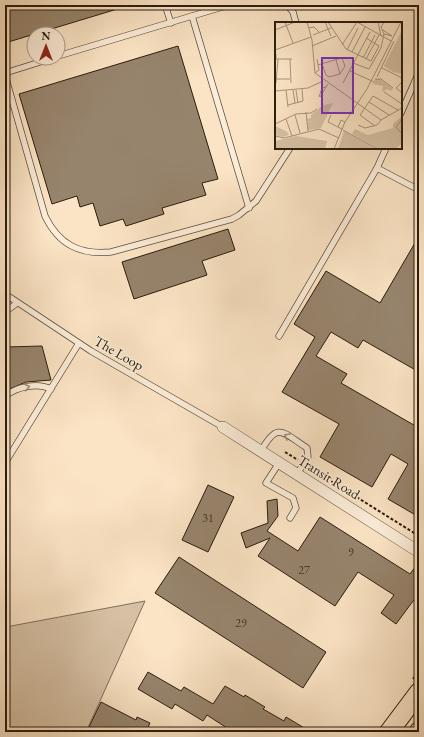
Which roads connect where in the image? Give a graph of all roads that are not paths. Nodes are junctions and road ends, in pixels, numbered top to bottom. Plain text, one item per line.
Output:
1 (165, 5) edge
2 (229, 5) edge
3 (287, 5) edge
4 (192, 16) junction
5 (296, 22) edge
6 (170, 23) junction
7 (66, 54) edge
8 (29, 66) edge
9 (419, 72) edge
10 (5, 74) edge
11 (402, 111) edge
12 (289, 149) edge
13 (386, 149) edge
14 (377, 168) junction
15 (419, 190) edge
16 (249, 208) junction
17 (5, 294) edge
18 (17, 303) junction
19 (5, 312) edge
20 (279, 336) dead end
21 (79, 343) junction
22 (51, 389) junction
23 (5, 396) edge
24 (223, 427) joint
25 (264, 446) junction
26 (5, 463) edge
27 (279, 463) junction
28 (297, 474) junction
29 (290, 518) dead end
30 (419, 552) edge
31 (419, 692) edge
32 (389, 732) edge

1 - 6 lane
2 - 4 lane
3 - 5 lane
4 - 6 lane
4 - 16 lane
6 - 7 lane
8 - 10 lane
9 - 11 lane
10 - 16 lane
12 - 16 lane
13 - 14 lane
14 - 15 lane
14 - 20 lane
17 - 18 lane, The Loop
18 - 19 lane
18 - 21 lane, The Loop
21 - 22 lane
21 - 24 lane, The Loop
23 -> 22 lane
22 - 26 lane
24 - 25 street, Transit Road
25 - 27 street, Transit Road
28 -> 25 lane
27 - 28 street, Transit Road
27 - 29 lane
28 - 30 street, Transit Road
31 - 32 main road

